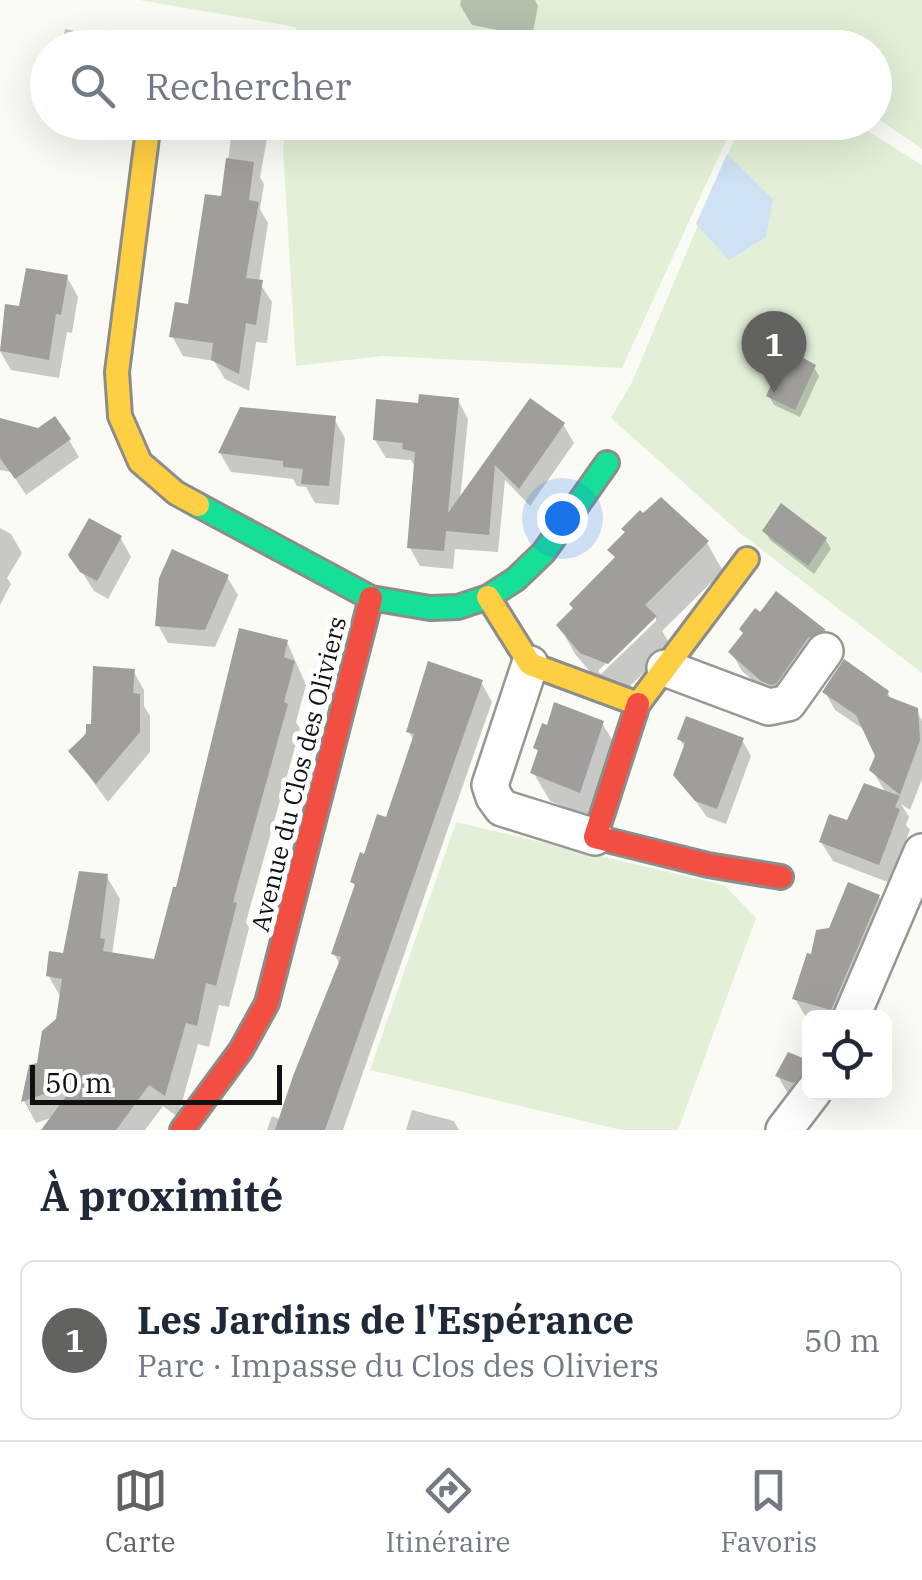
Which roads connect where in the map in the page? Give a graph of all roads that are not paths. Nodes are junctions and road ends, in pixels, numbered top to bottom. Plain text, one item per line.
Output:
1 (147, 140) edge
2 (607, 463) dead end
3 (747, 559) dead end
4 (488, 597) junction
5 (371, 598) junction
6 (825, 651) dead end
7 (530, 664) junction
8 (665, 668) junction
9 (638, 704) junction
10 (595, 837) junction
11 (922, 852) edge
12 (782, 877) dead end
13 (854, 1010) edge
14 (807, 1100) edge
15 (182, 1130) edge
16 (784, 1130) edge

1 - 5 street, Avenue du Clos des Oliviers
2 - 4 street
3 - 8 street
4 - 5 street
4 - 7 street
5 - 15 street, Avenue du Clos des Oliviers
6 - 8 street
7 - 9 street
7 - 10 street
8 - 9 street
9 - 10 street
10 - 12 street
11 - 13 street
14 - 16 street

